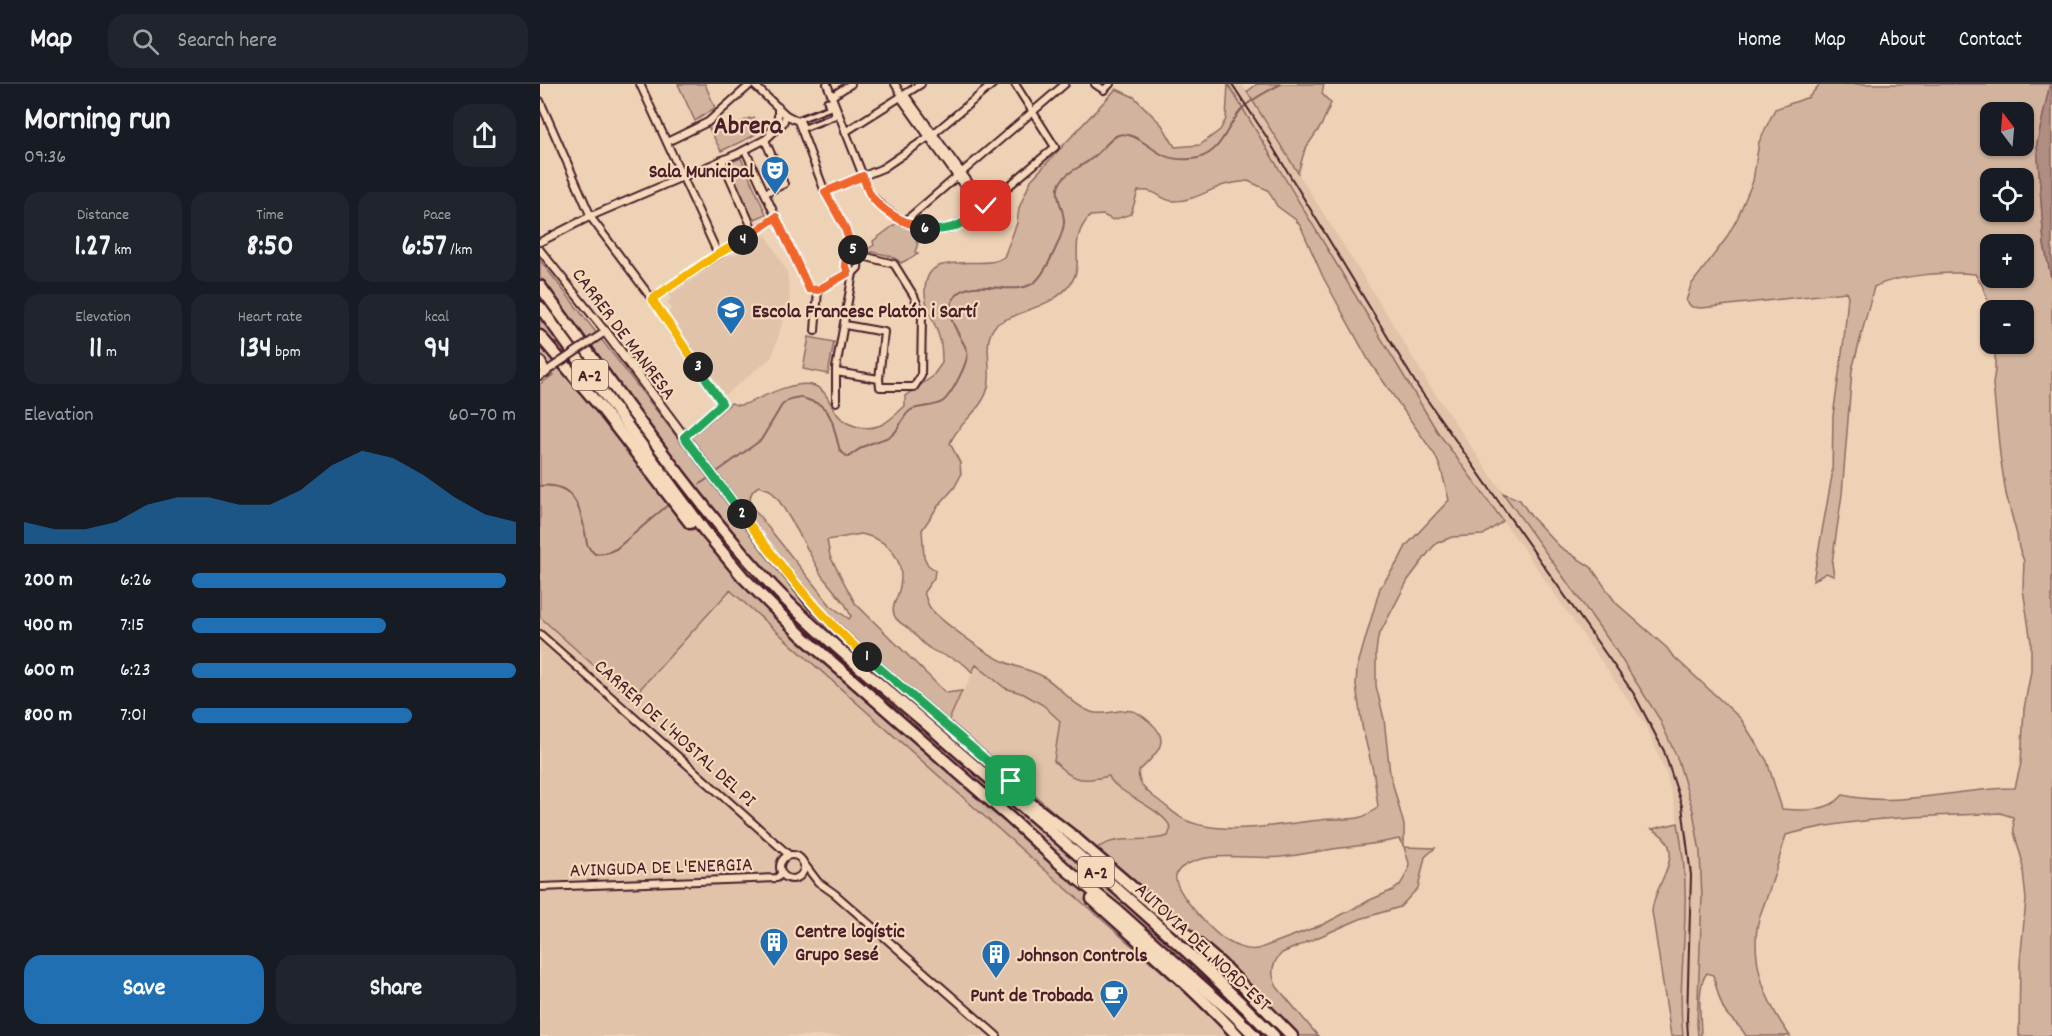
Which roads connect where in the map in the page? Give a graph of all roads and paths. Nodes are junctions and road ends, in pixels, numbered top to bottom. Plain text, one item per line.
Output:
1 (640, 84) edge
2 (752, 84) edge
3 (827, 84) edge
4 (851, 84) edge
5 (895, 84) edge
6 (921, 84) edge
7 (993, 84) edge
8 (1015, 84) edge
9 (1065, 84) edge
10 (1095, 84) edge
11 (1108, 86) edge
12 (832, 96) junction
13 (902, 96) junction
14 (540, 101) edge
15 (778, 107) junction
16 (1032, 112) junction
17 (786, 115) junction
18 (800, 119) joint
19 (778, 121) junction
20 (845, 132) junction
21 (931, 135) junction
22 (765, 140) junction
23 (667, 142) junction
24 (756, 144) junction
25 (745, 150) junction
26 (722, 160) junction
27 (959, 175) junction
28 (682, 176) junction
29 (863, 176) junction
30 (825, 192) junction
31 (765, 193) junction
32 (984, 208) junction
33 (591, 216) junction
34 (776, 217) junction
35 (904, 222) junction
36 (754, 232) junction
37 (540, 242) edge
38 (540, 250) edge
39 (856, 253) junction
40 (718, 254) junction
41 (850, 273) junction
42 (540, 286) edge
43 (809, 289) junction
44 (818, 290) junction
45 (652, 299) junction
46 (540, 307) edge
47 (817, 308) junction
48 (845, 325) junction
49 (815, 332) dead end
50 (603, 333) junction
51 (540, 336) edge
52 (540, 360) edge
53 (836, 372) junction
54 (543, 374) edge
55 (879, 379) junction
56 (836, 402) dead end
57 (684, 437) junction
58 (733, 566) junction
59 (540, 634) edge
60 (914, 714) junction
61 (1074, 837) junction
62 (789, 855) junction
63 (802, 861) junction
64 (1068, 871) junction
65 (781, 874) junction
66 (799, 877) junction
67 (818, 882) junction
68 (540, 887) edge
69 (997, 1036) edge
70 (1238, 1036) edge
71 (1255, 1036) edge
72 (1274, 1036) edge
73 (1292, 1036) edge

1 - 23 street
2 - 15 street
2 - 23 street
3 - 12 street
4 - 12 street
5 - 13 street
6 - 13 street
7 - 21 street
8 - 16 street
9 - 16 street
10 - 11 street
12 - 20 street
13 - 20 street
13 - 21 street
14 - 33 street
15 - 17 street
15 - 19 street
16 - 27 street
16 - 32 street
17 - 19 street
17 - 22 street
17 - 30 street
18 - 18 street
19 - 24 street
20 - 29 street
21 - 27 street
21 - 29 street
22 - 24 street
22 - 31 street
23 - 28 street
24 - 25 street
25 - 26 street
25 - 31 street
26 - 28 street
26 - 36 street
27 - 32 street
27 - 35 street
28 - 33 street
28 - 40 street
29 - 30 street
29 - 35 street
30 - 39 street
31 - 34 street
32 - 35 street
33 - 37 street
33 - 45 street
34 - 36 street
34 - 43 street
36 - 40 street
38 - 50 street, CARRER DE MANRESA
39 - 41 street
39 - 41 street
39 - 55 street
40 - 45 street
41 - 44 street
41 - 48 street
42 - 60 highway, AUTOVIA DEL NORD-EST / A-2
43 - 44 street
43 - 47 street
44 - 47 street
45 - 57 street
46 - 58 highway, AUTOVIA DEL NORD-EST / A-2
47 - 49 street
48 - 53 street
48 - 55 street
50 - 54 street, bridge
50 - 57 street, CARRER DE MANRESA
51 - 58 highway
52 - 54 street
53 - 55 street
53 - 56 street
57 - 61 street, CARRER DE MANRESA
58 - 64 highway, AUTOVIA DEL NORD-EST / A-2
59 - 62 street, CARRER DE L'HOSTAL DEL PI
60 - 61 highway
60 - 72 highway, AUTOVIA DEL NORD-EST / A-2
61 - 73 highway
62 - 63 street
62 - 65 street
63 - 66 street
63 - 67 street
64 - 70 highway
64 - 71 highway, AUTOVIA DEL NORD-EST / A-2
65 - 66 street
65 - 68 street, AVINGUDA DE L'ENERGIA
66 - 67 street
67 - 69 street

